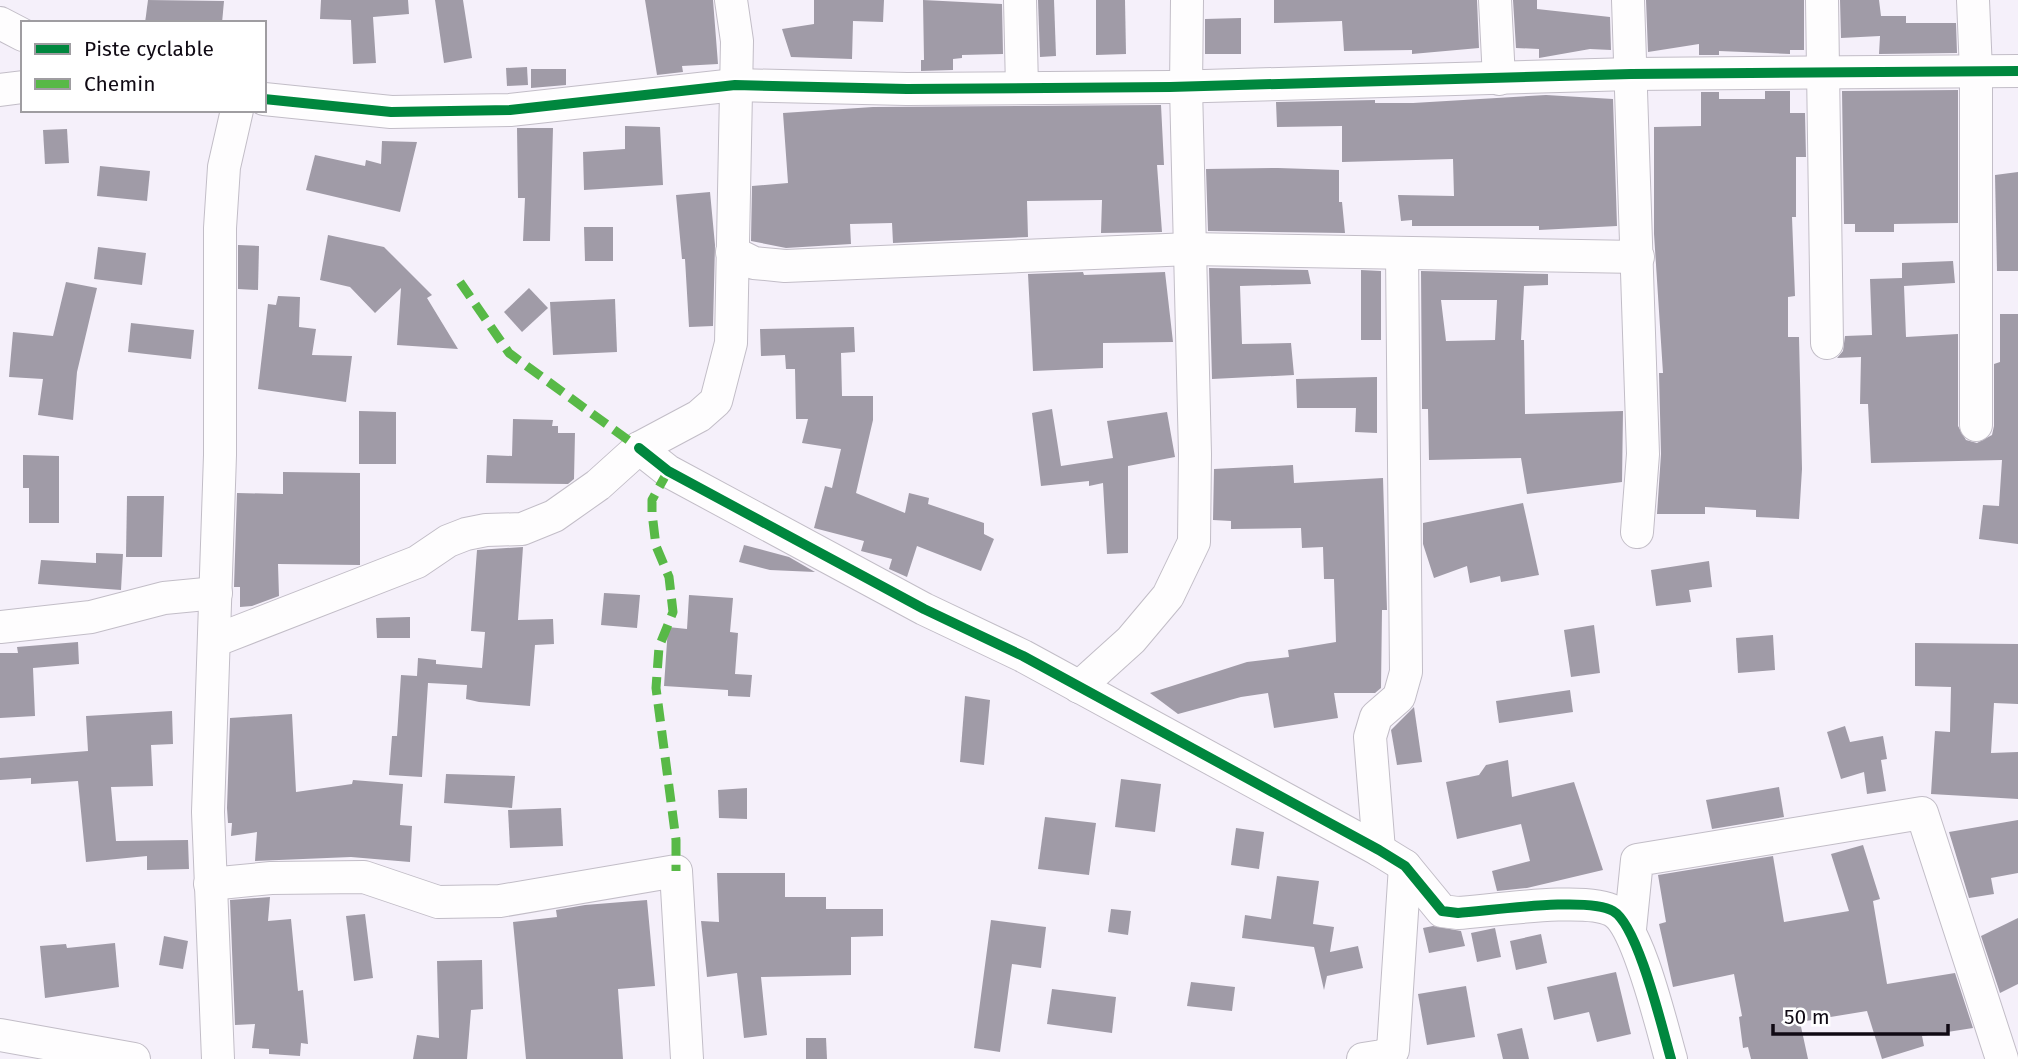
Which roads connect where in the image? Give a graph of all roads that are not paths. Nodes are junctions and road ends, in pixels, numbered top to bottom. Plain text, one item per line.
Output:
1 (731, 0) edge
2 (1020, 0) edge
3 (1187, 0) edge
4 (1495, 0) edge
5 (1628, 0) edge
6 (1822, 0) edge
7 (1973, 0) edge
8 (0, 23) edge
9 (21, 34) edge
10 (1976, 71) junction
11 (2018, 71) edge
12 (1821, 72) junction
13 (1631, 74) junction
14 (1499, 79) junction
15 (735, 85) junction
16 (21, 87) edge
17 (1186, 87) junction
18 (1023, 88) junction
19 (0, 90) edge
20 (266, 99) edge
21 (237, 112) edge
22 (1190, 249) junction
23 (732, 252) junction
24 (1402, 253) junction
25 (1639, 257) junction
26 (1827, 343) dead end
27 (1976, 425) dead end
28 (639, 448) junction
29 (1637, 532) dead end
30 (216, 593) junction
31 (0, 627) edge
32 (214, 641) junction
33 (1079, 687) junction
34 (1392, 858) junction
35 (210, 884) junction
36 (1630, 929) junction
37 (0, 1035) edge
38 (1394, 1054) edge
39 (134, 1059) edge
40 (218, 1059) edge
41 (687, 1059) edge
42 (1363, 1059) edge
43 (1671, 1059) edge
44 (2002, 1059) edge

1 - 15 street
2 - 18 street
3 - 17 street
4 - 14 street
5 - 13 street
6 - 12 street
7 - 10 street
8 - 9 street
10 - 11 street
10 - 12 street
10 - 27 street
12 - 13 street
12 - 26 street
13 - 14 street
13 - 25 street
14 - 17 street
15 - 18 street
15 - 20 street
15 - 23 street
16 - 19 street
17 - 18 street
17 - 22 street
21 - 30 street
22 - 23 street
22 - 24 street
22 - 33 street
23 - 28 street
24 - 25 street
24 - 34 street
25 - 29 street
28 - 32 street
28 - 33 street
30 - 31 street
30 - 32 street
32 - 35 street
33 - 34 street
34 - 36 street
34 - 38 street
35 - 40 street
35 - 41 street
36 - 43 street
36 - 44 street
37 - 39 street
38 - 42 street

